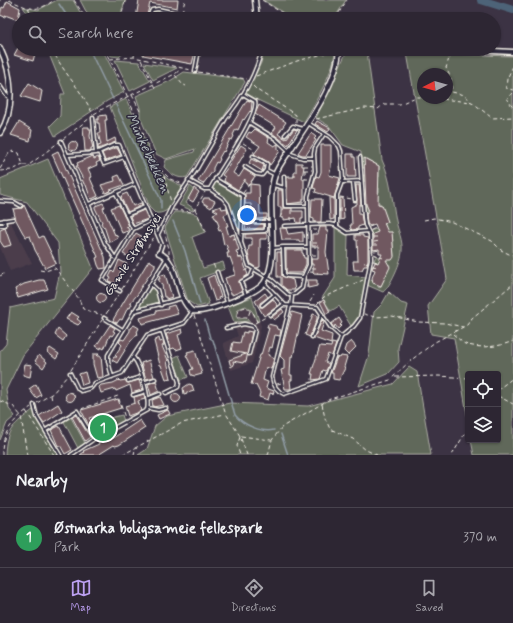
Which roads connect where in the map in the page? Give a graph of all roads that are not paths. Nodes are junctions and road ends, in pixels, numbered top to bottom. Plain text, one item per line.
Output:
1 (255, 0) edge
2 (150, 12) edge
3 (174, 12) edge
4 (256, 12) edge
5 (0, 48) edge
6 (501, 51) edge
7 (513, 52) edge
8 (198, 56) edge
9 (260, 56) edge
10 (337, 56) edge
11 (195, 71) road end
12 (0, 86) edge
13 (243, 94) junction
14 (10, 97) junction
15 (93, 117) road end
16 (250, 123) junction
17 (308, 123) junction
18 (304, 129) junction
19 (0, 133) edge
20 (324, 134) junction
21 (285, 135) dead end
22 (61, 141) road end
23 (98, 152) junction
24 (289, 152) junction
25 (68, 155) junction
26 (253, 156) road end
27 (124, 157) junction
28 (360, 157) dead end
29 (314, 158) junction
30 (245, 166) dead end
31 (266, 170) junction
32 (275, 175) junction
33 (284, 176) road end
34 (215, 179) junction
35 (188, 180) junction
36 (361, 181) junction
37 (342, 182) junction
38 (353, 182) junction
39 (135, 184) junction
40 (273, 186) junction
41 (285, 188) junction
42 (208, 189) junction
43 (116, 193) junction
44 (355, 200) road end
45 (0, 201) edge
46 (89, 204) junction
47 (21, 206) dead end
48 (308, 206) junction
49 (145, 207) junction
50 (126, 215) junction
51 (13, 219) dead end
52 (4, 220) junction
53 (151, 220) junction
54 (0, 221) edge
55 (266, 221) junction
56 (243, 222) junction
57 (272, 222) junction
58 (0, 225) edge
59 (308, 225) junction
60 (284, 226) dead end
61 (337, 226) junction
62 (133, 229) junction
63 (368, 231) junction
64 (242, 232) junction
65 (158, 234) junction
66 (241, 243) junction
67 (311, 247) junction
68 (272, 248) junction
69 (283, 248) junction
70 (159, 253) joint
71 (115, 258) junction
72 (166, 258) junction
73 (254, 271) junction
74 (217, 272) road end
75 (267, 277) junction
76 (304, 277) junction
77 (264, 283) junction
78 (151, 284) junction
79 (120, 291) road end
80 (275, 294) junction
81 (246, 295) junction
82 (292, 296) junction
83 (182, 298) junction
84 (227, 302) junction
85 (161, 304) junction
86 (284, 304) junction
87 (262, 305) dead end
88 (290, 306) junction
89 (134, 311) junction
90 (192, 311) junction
91 (322, 314) junction
92 (270, 315) road end
93 (104, 317) road end
94 (226, 328) dead end
95 (123, 330) junction
96 (162, 330) junction
97 (341, 336) junction
98 (312, 337) dead end
99 (249, 354) dead end
100 (133, 357) junction
101 (70, 373) road end
102 (112, 377) junction
103 (141, 377) junction
104 (155, 379) dead end
105 (128, 381) dead end
106 (143, 383) junction
107 (146, 391) junction
108 (166, 393) dead end
109 (160, 394) dead end
110 (133, 395) dead end
111 (147, 399) junction
112 (34, 405) road end
113 (148, 408) junction
114 (166, 408) dead end
115 (46, 430) junction
116 (94, 439) junction
117 (60, 455) edge
118 (71, 455) edge

1 - 4 street
2 - 3 lane
5 - 14 street
6 - 7 street
8 - 11 lane
9 - 13 lane, Gamle Strømsvei
10 - 17 street
12 - 14 lane
13 - 16 lane
13 - 35 lane, Gamle Strømsvei
14 - 19 street
15 - 23 lane
16 - 24 lane
16 - 34 lane
17 - 18 street
17 - 20 lane
18 - 21 lane
18 - 24 street
20 - 29 lane
20 - 37 lane
22 - 25 lane
23 - 25 lane
23 - 27 lane
23 - 27 lane
24 - 29 lane
24 - 32 street
25 - 46 lane
26 - 31 lane
27 - 39 lane
28 - 36 lane
29 - 48 lane
30 - 31 lane
31 - 32 lane
32 - 40 street
33 - 41 lane
34 - 42 lane
34 - 56 lane
35 - 42 lane
35 - 65 lane, Gamle Strømsvei
36 - 38 lane
36 - 63 lane
37 - 38 lane
37 - 61 lane
38 - 44 lane
39 - 43 lane
39 - 49 lane
40 - 41 lane
40 - 57 street
41 - 48 lane
42 - 66 lane
43 - 46 lane
43 - 50 lane
45 - 47 lane
46 - 71 lane
48 - 59 lane
49 - 50 lane
49 - 53 lane
50 - 62 lane
51 - 52 lane
52 - 54 lane
52 - 58 lane
53 - 62 lane
53 - 65 lane
55 - 56 lane
55 - 57 lane
55 - 64 lane
56 - 64 lane
57 - 68 street
59 - 60 lane
59 - 61 lane
59 - 67 lane
61 - 63 lane
62 - 71 lane
63 - 97 lane
64 - 66 lane
65 - 70 lane
66 - 73 lane
67 - 69 lane
67 - 76 lane
68 - 69 lane
68 - 75 street
69 - 76 lane
70 - 72 street
71 - 79 lane
72 - 78 lane
72 - 83 street
73 - 75 lane
73 - 81 lane
74 - 84 lane
75 - 77 street
75 - 82 lane
76 - 82 lane
77 - 80 lane
77 - 81 street
78 - 85 lane
78 - 89 lane
80 - 86 lane
80 - 87 lane
81 - 84 street
82 - 88 lane
83 - 85 lane
83 - 90 street
84 - 90 street
85 - 89 lane
86 - 88 lane
86 - 92 lane
88 - 91 lane
88 - 97 lane
89 - 95 lane
90 - 96 lane
91 - 97 lane
91 - 98 lane
93 - 95 lane
94 - 99 lane
95 - 102 lane
96 - 100 lane
96 - 108 lane
100 - 102 lane
100 - 103 lane
101 - 102 lane
103 - 105 lane
103 - 106 lane
104 - 106 lane
106 - 107 lane
107 - 110 lane
107 - 111 lane
109 - 111 lane
111 - 113 lane
112 - 115 lane
113 - 114 lane
113 - 116 lane
115 - 116 lane
115 - 117 lane
116 - 118 lane

